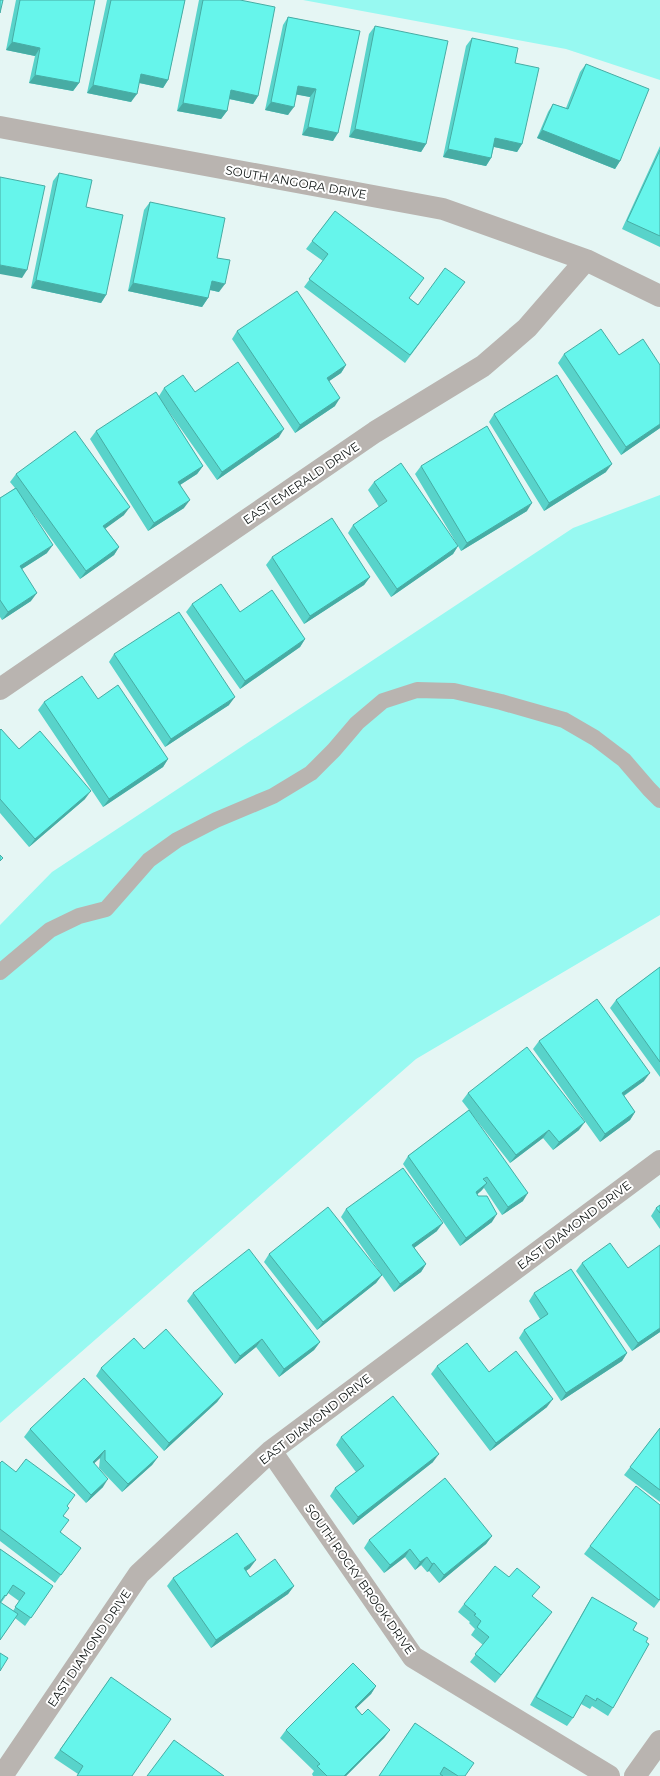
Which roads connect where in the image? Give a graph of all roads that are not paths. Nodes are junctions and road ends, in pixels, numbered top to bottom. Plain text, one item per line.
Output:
1 (0, 127) edge
2 (586, 260) junction
3 (660, 296) edge
4 (0, 689) edge
5 (660, 800) edge
6 (0, 972) edge
7 (660, 1161) edge
8 (271, 1451) junction
9 (660, 1741) edge
10 (2, 1776) edge
11 (609, 1776) edge
12 (635, 1776) edge

1 - 2 street, SOUTH ANGORA DRIVE
2 - 3 street, SOUTH ANGORA DRIVE
2 - 4 street, EAST EMERALD DRIVE
5 - 6 lane
7 - 8 street, EAST DIAMOND DRIVE
8 - 10 street, EAST DIAMOND DRIVE
8 - 11 street, SOUTH ROCKY BROOK DRIVE
9 - 12 street

